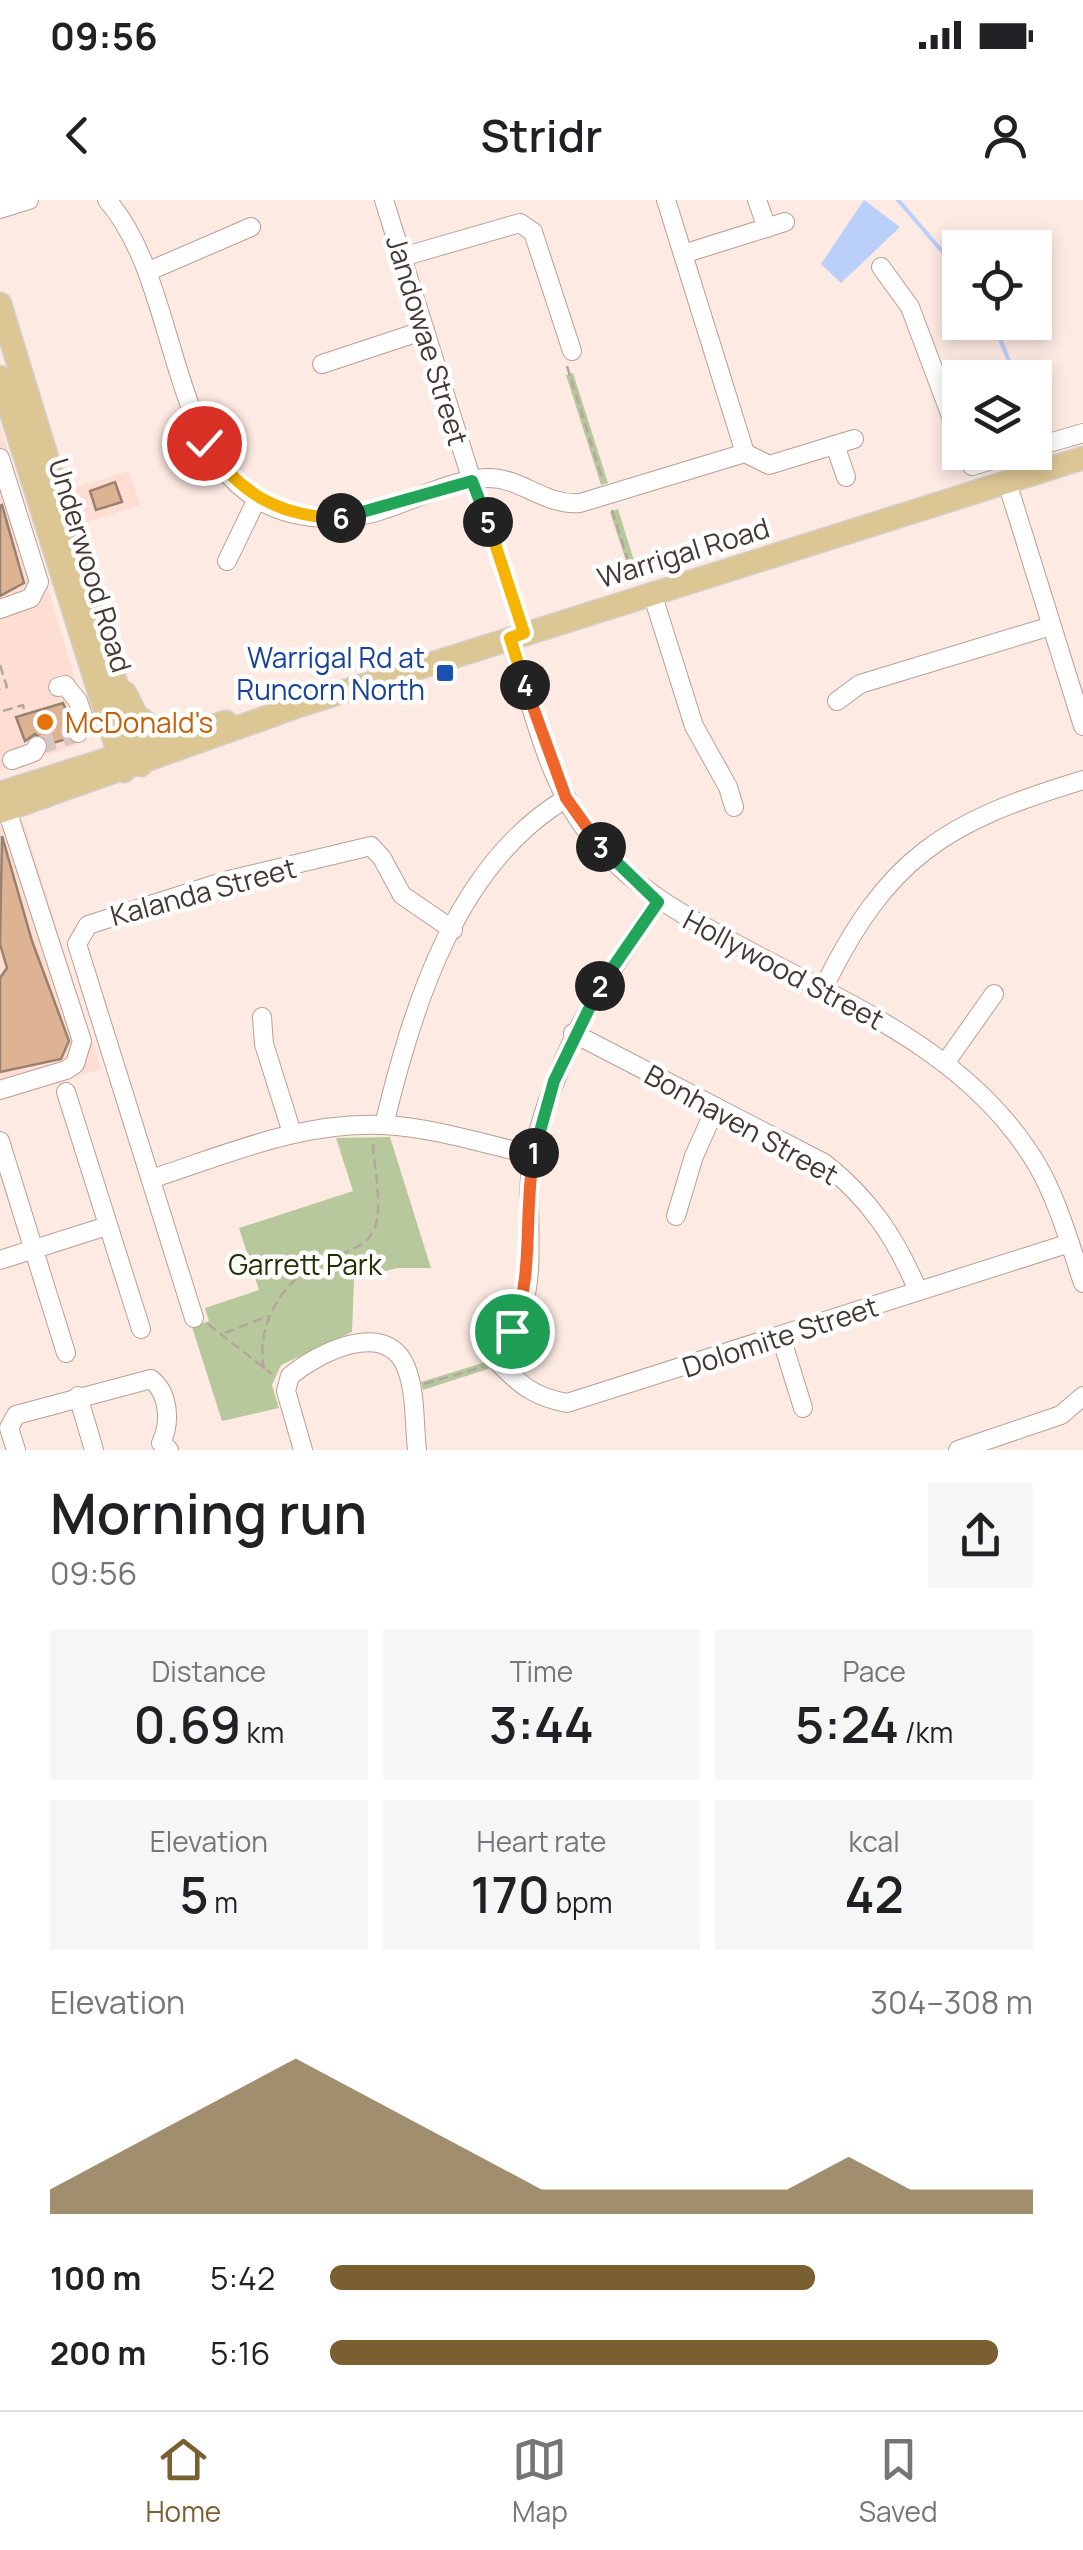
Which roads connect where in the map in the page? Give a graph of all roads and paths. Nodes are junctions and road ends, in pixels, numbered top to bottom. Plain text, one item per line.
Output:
1 (29, 200) edge
2 (107, 200) edge
3 (384, 200) edge
4 (666, 200) edge
5 (757, 200) edge
6 (0, 209) edge
7 (786, 222) dead end
8 (251, 227) dead end
9 (766, 228) junction
10 (683, 254) junction
11 (402, 257) junction
12 (880, 267) dead end
13 (149, 271) junction
14 (0, 304) edge
15 (425, 330) junction
16 (572, 351) joint
17 (7, 352) edge
18 (322, 364) dead end
19 (0, 377) edge
20 (942, 392) edge
21 (1083, 432) edge
22 (854, 439) dead end
23 (1052, 442) edge
24 (835, 446) junction
25 (745, 453) junction
26 (0, 458) edge
27 (1083, 458) edge
28 (846, 476) dead end
29 (472, 481) junction
30 (1007, 482) junction
31 (608, 498) junction
32 (257, 499) junction
33 (66, 550) junction
34 (228, 561) dead end
35 (645, 595) junction
36 (0, 609) edge
37 (1052, 626) junction
38 (516, 635) junction
39 (104, 644) junction
40 (0, 666) edge
41 (58, 686) dead end
42 (0, 688) edge
43 (838, 701) dead end
44 (301, 706) junction
45 (4, 711) dead end
46 (25, 714) dead end
47 (1083, 726) edge
48 (78, 734) dead end
49 (166, 738) junction
50 (38, 746) tunnel mouth
51 (130, 759) junction
52 (12, 760) dead end
53 (1083, 780) edge
54 (566, 798) junction
55 (2, 805) edge
56 (734, 807) dead end
57 (658, 902) junction
58 (452, 930) junction
59 (822, 990) junction
60 (994, 994) dead end
61 (262, 1016) dead end
62 (574, 1033) junction
63 (946, 1062) junction
64 (41, 1066) dead end
65 (0, 1088) edge
66 (66, 1092) dead end
67 (716, 1107) junction
68 (380, 1124) junction
69 (292, 1133) junction
70 (0, 1141) edge
71 (533, 1154) junction
72 (150, 1179) junction
73 (676, 1216) dead end
74 (107, 1226) junction
75 (1070, 1243) junction
76 (34, 1249) junction
77 (0, 1260) edge
78 (1083, 1283) edge
79 (918, 1291) junction
80 (270, 1316) junction
81 (194, 1318) joint
82 (142, 1329) dead end
83 (221, 1333) junction
84 (781, 1337) junction
85 (66, 1353) dead end
86 (499, 1362) junction
87 (264, 1369) junction
88 (286, 1382) junction
89 (410, 1388) junction
90 (78, 1396) junction
91 (1081, 1404) edge
92 (803, 1408) dead end
93 (16, 1450) edge
94 (94, 1450) edge
95 (169, 1450) edge
96 (303, 1450) edge
97 (417, 1450) edge
98 (958, 1450) edge

1 - 6 street
2 - 13 street
3 - 11 street, Jandowae Street
4 - 10 street
5 - 9 street
7 - 9 street
8 - 13 street
9 - 10 street
10 - 25 street
11 - 15 street, Jandowae Street
11 - 16 street
12 - 20 street
13 - 32 street
14 - 17 main road, Underwood Road
15 - 18 street
15 - 29 street, Jandowae Street
16 - 31 path
17 - 33 main road, Underwood Road
19 - 33 main road, Underwood Road
21 - 23 street
22 - 24 street
24 - 25 street
24 - 28 street
25 - 31 street
26 - 36 street
27 - 30 main road, Warrigal Road
29 - 31 street
29 - 32 street
29 - 38 path
30 - 35 main road, Warrigal Road
30 - 37 street
31 - 35 path
32 - 34 street
33 - 39 main road, Underwood Road
33 - 51 main road, Underwood Road
35 - 38 main road, Warrigal Road
35 - 56 street
37 - 43 street
37 - 47 street
38 - 44 main road, Warrigal Road
38 - 54 street, Hollywood Street
39 - 49 main road, Underwood Road
39 - 51 main road, Underwood Road
40 - 42 path
41 - 48 street
44 - 49 main road, Warrigal Road
44 - 51 main road, Warrigal Road
45 - 46 path
49 - 51 main road, Warrigal Road
50 - 52 street
51 - 55 main road, Warrigal Road
53 - 59 street
54 - 57 street, Hollywood Street
54 - 58 street
55 - 65 street
57 - 59 street, Hollywood Street
57 - 62 street
58 - 68 street
58 - 72 street, Kalanda Street
59 - 63 street, Hollywood Street
60 - 63 street
61 - 69 street
62 - 67 street, Bonhaven Street
62 - 71 street
63 - 75 street, Hollywood Street
64 - 65 street
66 - 74 street
67 - 73 street
67 - 79 street, Bonhaven Street
68 - 69 street
68 - 71 street
68 - 80 path
69 - 72 street
70 - 76 street
71 - 86 street
72 - 81 street, Kalanda Street
74 - 76 street
74 - 82 street
75 - 78 street, Hollywood Street
75 - 79 street, Dolomite Street
76 - 77 street
76 - 85 street
79 - 84 street, Dolomite Street
80 - 83 path
80 - 87 path
81 - 83 path
83 - 87 path
84 - 86 street, Dolomite Street
84 - 92 street
86 - 89 path
87 - 88 path
88 - 89 street
88 - 96 street
89 - 97 street
90 - 93 street
90 - 94 street
90 - 95 street
91 - 98 street

